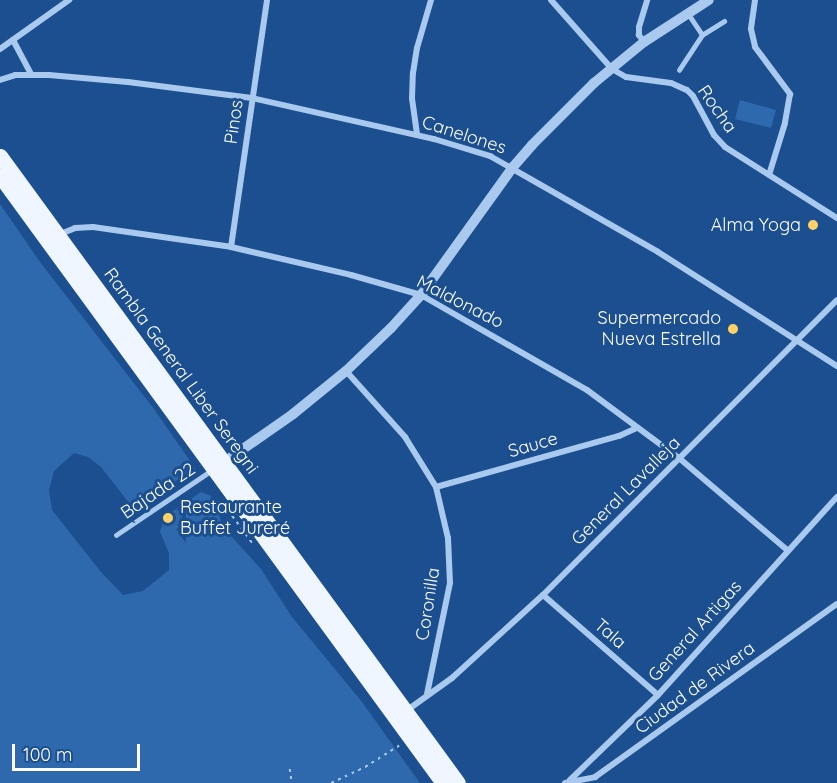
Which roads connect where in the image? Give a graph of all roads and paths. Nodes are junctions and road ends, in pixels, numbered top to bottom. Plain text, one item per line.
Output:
1 (69, 0) edge
2 (267, 0) edge
3 (431, 0) edge
4 (551, 0) edge
5 (647, 0) edge
6 (709, 0) edge
7 (755, 0) edge
8 (687, 13) junction
9 (724, 21) dead end
10 (702, 35) junction
11 (13, 40) junction
12 (644, 42) junction
13 (0, 49) edge
14 (612, 69) junction
15 (679, 70) dead end
16 (31, 74) junction
17 (0, 80) edge
18 (252, 98) junction
19 (417, 134) junction
20 (0, 156) edge
21 (513, 167) junction
22 (769, 175) junction
23 (0, 176) edge
24 (837, 218) edge
25 (57, 236) junction
26 (231, 247) junction
27 (421, 295) junction
28 (837, 300) edge
29 (797, 340) junction
30 (837, 366) edge
31 (346, 371) junction
32 (637, 428) junction
33 (679, 458) junction
34 (219, 466) junction
35 (436, 487) junction
36 (837, 497) edge
37 (116, 535) dead end
38 (787, 550) junction
39 (543, 595) junction
40 (837, 604) edge
41 (427, 694) junction
42 (657, 695) junction
43 (406, 711) junction
44 (410, 737) junction
45 (290, 769) dead end
46 (568, 782) edge
47 (292, 783) edge
48 (331, 783) edge
49 (443, 783) edge
50 (458, 783) edge

1 - 11 street
2 - 18 street, Pinos
3 - 19 street
4 - 14 street, Rocha
5 - 12 street
6 - 8 street
7 - 22 street
8 - 10 lane
8 - 12 street
9 - 10 lane
10 - 15 lane
11 - 13 street
11 - 16 street
12 - 14 street
14 - 21 street
14 - 22 street, Rocha
16 - 17 street, Canelones
16 - 18 street, Canelones
18 - 19 street, Canelones
18 - 26 street, Pinos
19 - 21 street, Canelones
20 - 25 main road, Rambla General Liber Seregni
21 - 27 street
21 - 29 street, Canelones
22 - 24 street, Rocha
23 - 34 main road, Rambla General Liber Seregni
25 - 26 street, Maldonado
25 - 34 main road, Rambla General Liber Seregni
26 - 27 street, Maldonado
27 - 31 street
27 - 32 street, Maldonado
28 - 29 street, General Lavalleja
29 - 30 street, Canelones
29 - 33 street, General Lavalleja
31 - 34 street
31 - 35 street, Coronilla
32 - 33 street, Maldonado
32 - 35 street, Sauce
33 - 38 street, Maldonado
33 - 39 street, General Lavalleja
34 - 37 lane, Bajada 22
34 - 43 main road, Rambla General Liber Seregni
34 - 44 main road, Rambla General Liber Seregni
35 - 41 street, Coronilla
36 - 38 street, General Artigas
38 - 42 street, General Artigas
39 - 41 street, General Lavalleja
39 - 42 street, Tala
40 - 46 street, Ciudad de Rivera
41 - 43 street, General Lavalleja
42 - 46 street, General Artigas
43 - 50 main road, Rambla General Liber Seregni
44 - 48 path
44 - 49 main road, Rambla General Liber Seregni
45 - 47 path

